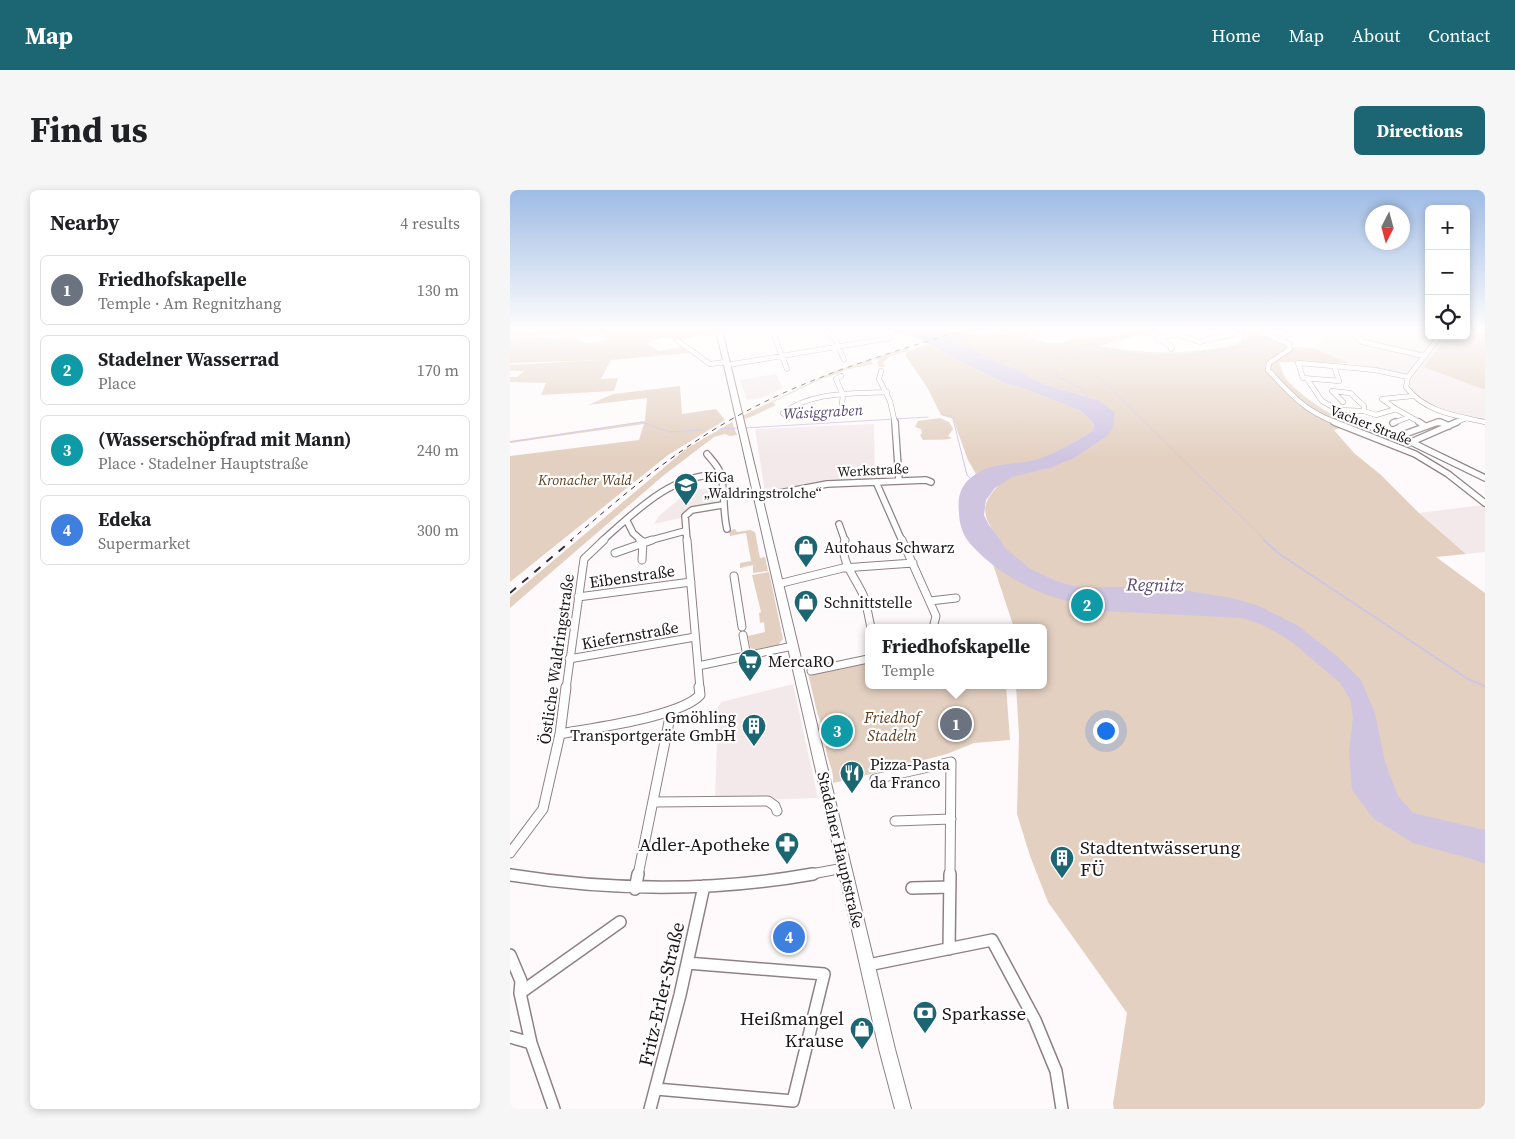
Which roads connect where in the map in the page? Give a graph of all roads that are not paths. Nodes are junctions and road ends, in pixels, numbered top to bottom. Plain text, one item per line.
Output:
1 (729, 373) edge
2 (879, 373) edge
3 (1271, 373) edge
4 (1301, 373) edge
5 (1336, 373) edge
6 (1389, 373) edge
7 (1411, 373) edge
8 (841, 376) dead end
9 (1408, 377) junction
10 (1308, 379) junction
11 (887, 392) junction
12 (843, 396) junction
13 (1413, 396) junction
14 (1343, 402) dead end
15 (1396, 408) junction
16 (1364, 409) junction
17 (841, 413) dead end
18 (801, 417) dead end
19 (1409, 417) junction
20 (1354, 418) dead end
21 (1467, 418) junction
22 (1393, 422) dead end
23 (1485, 422) edge
24 (1425, 426) junction
25 (1449, 426) junction
26 (1411, 442) junction
27 (1399, 448) junction
28 (707, 454) dead end
29 (719, 475) junction
30 (1485, 478) edge
31 (899, 481) junction
32 (876, 482) junction
33 (931, 482) dead end
34 (758, 496) junction
35 (1485, 503) edge
36 (722, 505) junction
37 (627, 521) junction
38 (839, 524) dead end
39 (727, 529) dead end
40 (686, 532) junction
41 (643, 542) junction
42 (614, 553) dead end
43 (642, 560) dead end
44 (913, 563) junction
45 (850, 567) junction
46 (734, 576) dead end
47 (691, 582) junction
48 (778, 584) junction
49 (578, 597) junction
50 (956, 598) dead end
51 (930, 601) junction
52 (871, 624) edge
53 (934, 624) edge
54 (695, 637) junction
55 (793, 646) junction
56 (747, 656) junction
57 (569, 659) junction
58 (865, 659) edge
59 (698, 666) junction
60 (810, 671) dead end
61 (671, 712) junction
62 (560, 734) junction
63 (876, 780) dead end
64 (653, 802) junction
65 (777, 811) dead end
66 (952, 819) junction
67 (895, 821) dead end
68 (510, 853) edge
69 (844, 868) junction
70 (510, 875) edge
71 (704, 886) junction
72 (950, 887) junction
73 (912, 888) dead end
74 (635, 889) junction
75 (620, 922) dead end
76 (949, 949) junction
77 (510, 955) edge
78 (687, 963) junction
79 (868, 965) junction
80 (520, 993) junction
81 (510, 1037) edge
82 (531, 1043) junction
83 (656, 1089) junction
84 (554, 1109) edge
85 (650, 1109) edge
86 (903, 1109) edge
87 (1062, 1109) edge

1 - 34 main road, Stadelner Hauptstraße
2 - 11 street
3 - 27 street, Vacher Straße
4 - 10 street
5 - 10 street
6 - 9 street
7 - 9 street
8 - 12 street
9 - 13 street
10 - 16 street
11 - 12 street
11 - 31 street
12 - 17 street
12 - 18 street
13 - 15 street
13 - 21 street
14 - 16 street
15 - 16 street
15 - 19 street
19 - 22 street
19 - 24 street
20 - 24 street
21 - 23 street
21 - 25 street
24 - 25 street
25 - 26 street
26 - 27 street
26 - 30 street
27 - 35 street, Vacher Straße
28 - 29 street
29 - 36 street
29 - 37 street, Östliche Waldringstraße
31 - 32 street, Werkstraße
31 - 33 street, Werkstraße
32 - 34 street, Werkstraße
32 - 44 street
34 - 48 main road, Stadelner Hauptstraße
36 - 39 street
36 - 40 street
37 - 41 street
37 - 49 street, Östliche Waldringstraße
38 - 45 street
40 - 41 street
40 - 47 street
41 - 42 street
41 - 43 street
44 - 45 street
44 - 51 street
45 - 48 street
45 - 52 street
46 - 56 street
47 - 49 street, Eibenstraße
47 - 54 street
48 - 55 main road, Stadelner Hauptstraße
49 - 57 street, Östliche Waldringstraße
50 - 51 street
51 - 53 street
54 - 57 street, Kiefernstraße
54 - 59 street
55 - 56 street
55 - 69 main road, Stadelner Hauptstraße
56 - 59 street
57 - 62 street, Östliche Waldringstraße
58 - 60 street
59 - 61 street
61 - 62 street
61 - 64 street
62 - 68 street, Östliche Waldringstraße
63 - 66 street
64 - 65 street
64 - 74 street
66 - 67 street
66 - 72 street
69 - 71 street
69 - 79 main road, Stadelner Hauptstraße
70 - 74 street
71 - 74 street
71 - 78 street, Fritz-Erler-Straße
72 - 73 street
72 - 76 street
75 - 80 street
76 - 79 street
76 - 87 street
77 - 80 street
78 - 83 street, Fritz-Erler-Straße
78 - 83 street
79 - 86 main road, Stadelner Hauptstraße
80 - 82 street
81 - 82 street
82 - 84 street
83 - 85 street, Fritz-Erler-Straße

